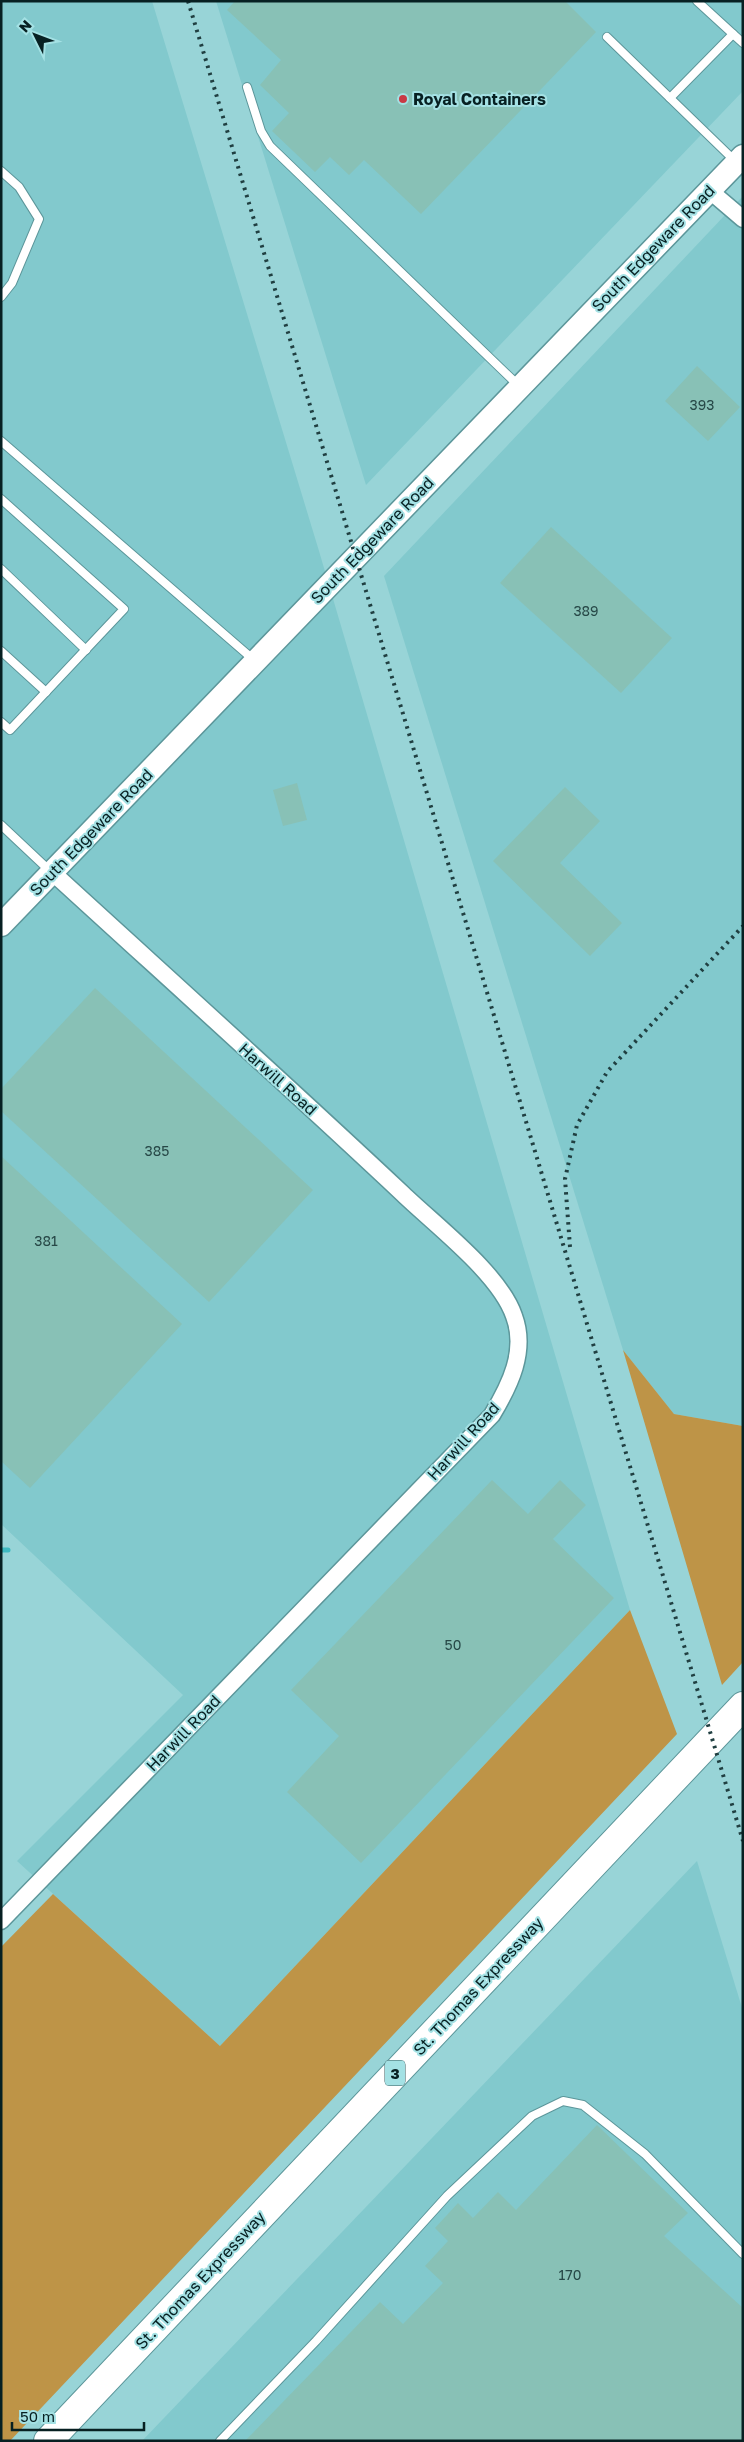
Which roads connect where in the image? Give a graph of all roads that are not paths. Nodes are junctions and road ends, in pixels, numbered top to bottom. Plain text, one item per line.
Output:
1 (697, 1) edge
2 (733, 34) junction
3 (607, 37) dead end
4 (743, 43) edge
5 (247, 87) dead end
6 (670, 98) junction
7 (740, 159) edge
8 (1, 171) edge
9 (710, 190) junction
10 (743, 219) edge
11 (1, 297) edge
12 (519, 386) junction
13 (1, 441) edge
14 (1, 499) edge
15 (1, 569) edge
16 (86, 650) junction
17 (1, 651) edge
18 (256, 661) junction
19 (46, 692) junction
20 (1, 722) edge
21 (1, 825) edge
22 (52, 872) junction
23 (1, 925) edge
24 (743, 1706) edge
25 (1, 1921) edge
26 (743, 2254) edge
27 (48, 2441) edge
28 (220, 2441) edge

1 - 2 lane
2 - 4 lane
2 - 6 lane
3 - 6 lane
5 - 12 lane
6 - 7 lane
7 - 9 main road, South Edgeware Road
8 - 11 lane
9 - 10 street
9 - 12 main road, South Edgeware Road
12 - 18 main road, South Edgeware Road
13 - 18 lane
14 - 16 lane
15 - 16 lane
16 - 19 lane
17 - 19 lane
18 - 22 main road, South Edgeware Road
19 - 20 lane
21 - 22 lane
22 - 23 main road, South Edgeware Road
22 - 25 street, Harwill Road
24 - 27 highway, St. Thomas Expressway / 3
26 - 28 lane

